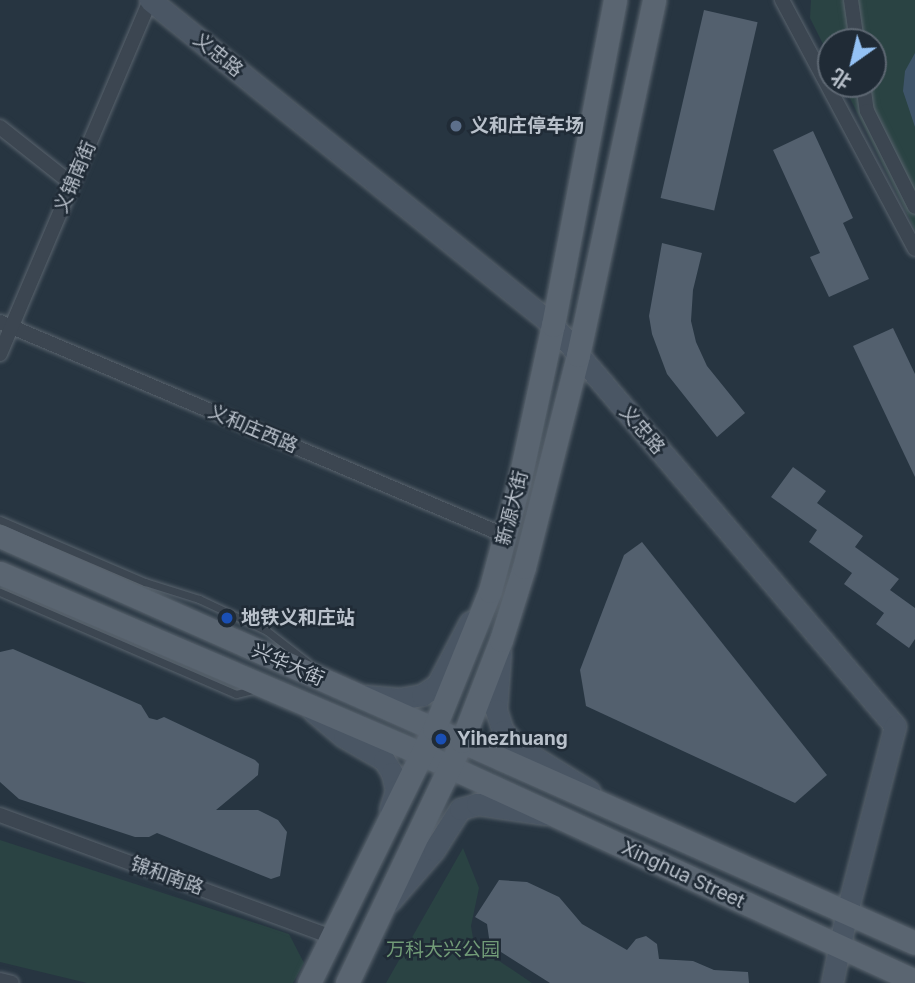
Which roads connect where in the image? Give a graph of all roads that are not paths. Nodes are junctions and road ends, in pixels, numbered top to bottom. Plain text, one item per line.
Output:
1 (150, 0) edge
2 (615, 0) edge
3 (654, 0) edge
4 (782, 0) edge
5 (851, 0) edge
6 (855, 28) edge
7 (865, 98) edge
8 (0, 127) edge
9 (72, 184) junction
10 (915, 207) edge
11 (915, 249) edge
12 (6, 324) edge
13 (553, 325) junction
14 (0, 354) edge
15 (578, 355) junction
16 (0, 520) edge
17 (0, 536) edge
18 (506, 536) junction
19 (0, 573) edge
20 (490, 591) junction
21 (0, 592) edge
22 (501, 640) junction
23 (265, 687) junction
24 (346, 691) junction
25 (304, 702) junction
26 (895, 726) junction
27 (434, 729) junction
28 (915, 735) edge
29 (462, 741) junction
30 (422, 754) junction
31 (450, 768) junction
32 (604, 803) junction
33 (0, 815) edge
34 (554, 815) junction
35 (375, 852) junction
36 (386, 905) junction
37 (846, 911) junction
38 (334, 938) junction
39 (915, 943) edge
40 (840, 947) junction
41 (0, 980) edge
42 (915, 981) edge
43 (12, 983) edge
44 (309, 983) edge
45 (347, 983) edge
46 (832, 983) edge

1 - 9 street, 义锦南街
1 - 13 street, 义忠路
2 - 13 main road, 新源大街
3 - 15 main road
4 - 11 street
5 - 6 street
7 - 10 street
8 - 9 street
9 - 12 street, 义锦南街
12 - 14 street, 义锦南街
12 - 18 street, 义和庄西路
13 - 15 street, 义忠路
13 - 18 main road, 新源大街
15 - 22 main road
15 - 26 street, 义忠路
16 - 24 lane
17 - 24 main road, 兴华大街
18 - 20 main road, 新源大街
19 - 23 main road, 兴华大街
20 - 24 street
20 - 27 main road, 新源大街
21 - 23 lane
22 - 29 main road
22 - 32 street
23 - 25 main road, 兴华大街
24 - 27 main road, 兴华大街
25 - 30 main road, 兴华大街
25 - 35 street
26 - 28 street
26 - 37 street
27 - 29 main road, 兴华大街
27 - 30 main road, 新源大街
29 - 31 main road
29 - 32 main road, Xinghua Street
30 - 31 main road, 兴华大街
30 - 35 main road, 新源大街
31 - 34 main road, Xinghua Street
31 - 36 main road
32 - 37 main road, Xinghua Street
33 - 38 street, 锦和南路
34 - 36 street
34 - 40 main road, Xinghua Street
35 - 38 main road, 新源大街
36 - 45 main road
37 - 39 main road, Xinghua Street
37 - 40 street
38 - 44 main road, 新源大街
40 - 42 main road, Xinghua Street
40 - 46 street
41 - 43 street

